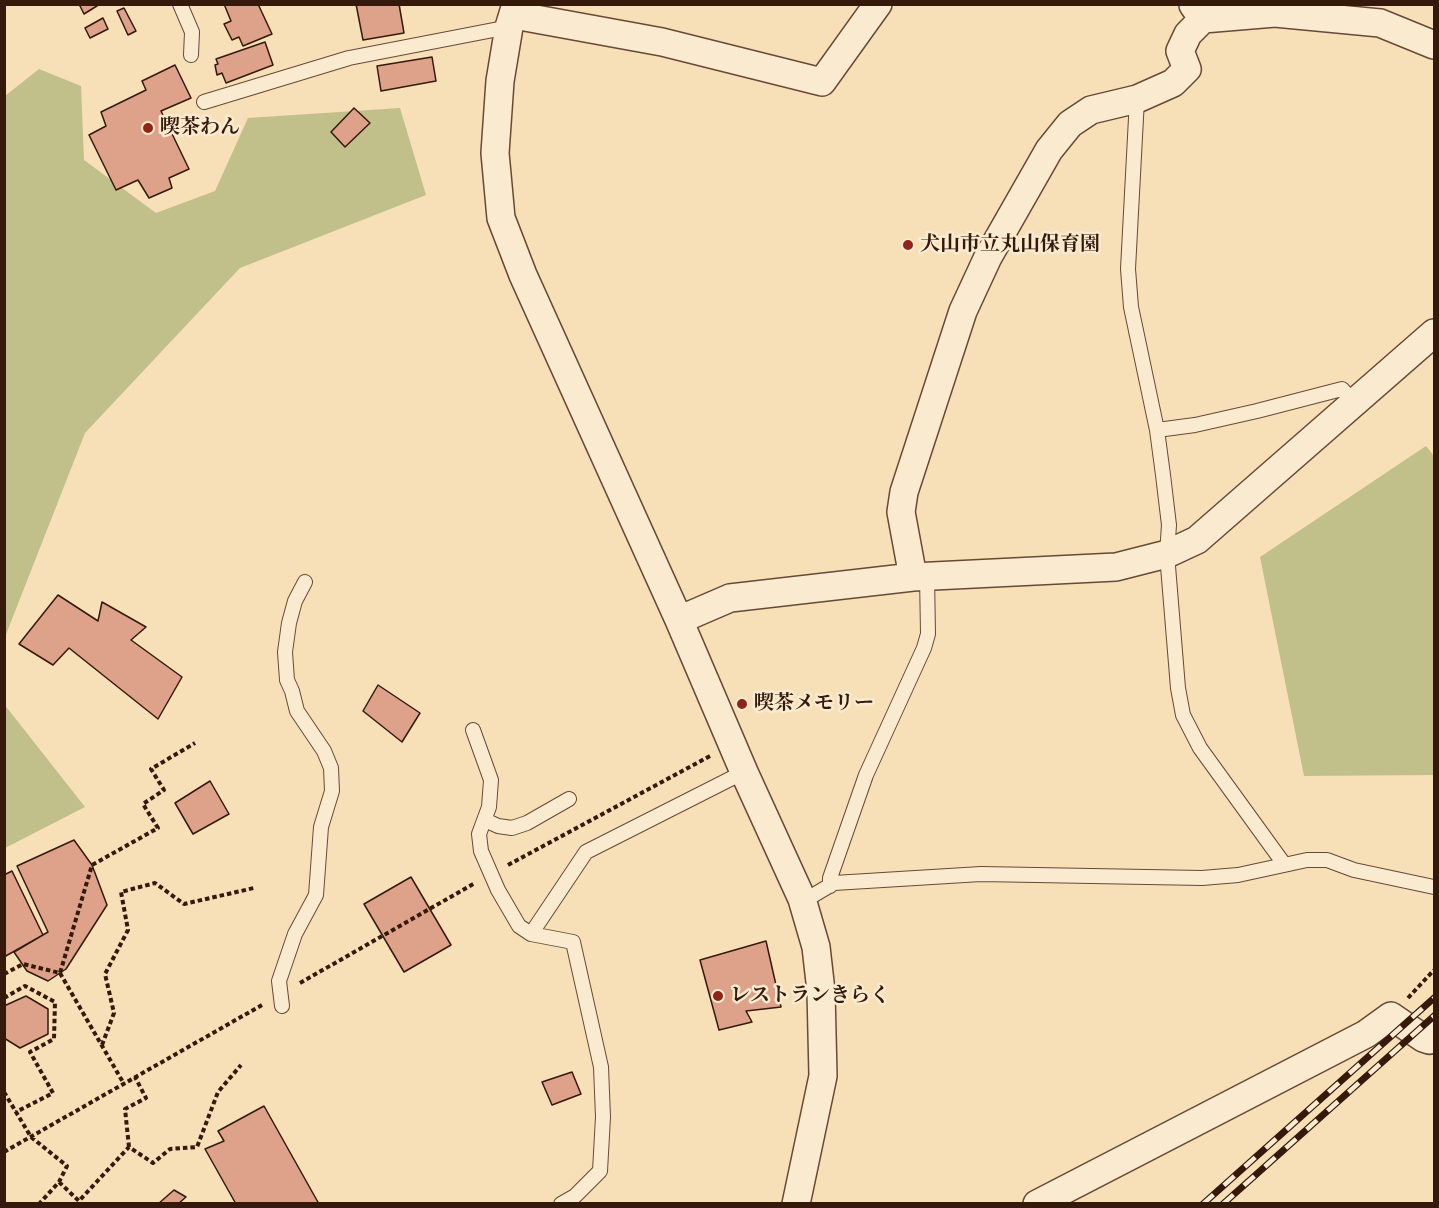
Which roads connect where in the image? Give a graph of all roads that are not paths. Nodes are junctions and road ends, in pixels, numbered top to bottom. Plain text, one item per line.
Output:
1 (180, 4) edge
2 (878, 4) edge
3 (1254, 9) edge
4 (1198, 12) edge
5 (513, 16) edge
6 (1434, 45) edge
7 (191, 55) dead end
8 (1137, 99) junction
9 (204, 102) dead end
10 (1434, 333) edge
11 (1355, 403) junction
12 (1157, 430) junction
13 (1167, 554) junction
14 (920, 577) junction
15 (305, 582) dead end
16 (679, 620) junction
17 (473, 730) dead end
18 (744, 772) junction
19 (569, 799) dead end
20 (485, 820) junction
21 (1284, 864) junction
22 (830, 886) junction
23 (1434, 887) edge
24 (802, 902) junction
25 (531, 934) junction
26 (281, 1000) road end
27 (1434, 1035) edge
28 (561, 1203) edge
29 (796, 1203) edge
30 (1037, 1203) edge

1 - 7 lane
2 - 5 street
3 - 4 street
3 - 6 street
4 - 8 street
5 - 9 lane
5 - 16 street
8 - 12 lane
8 - 14 street
10 - 11 street
11 - 12 lane
11 - 13 street
12 - 13 lane
13 - 14 street
13 - 21 lane
14 - 16 street
14 - 22 lane
15 - 26 lane
16 - 18 street
17 - 20 lane
18 - 24 street
18 - 25 lane
19 - 20 lane
20 - 25 lane
21 - 22 lane
21 - 23 lane
22 - 24 lane
24 - 29 street
25 - 28 lane
27 - 30 street

